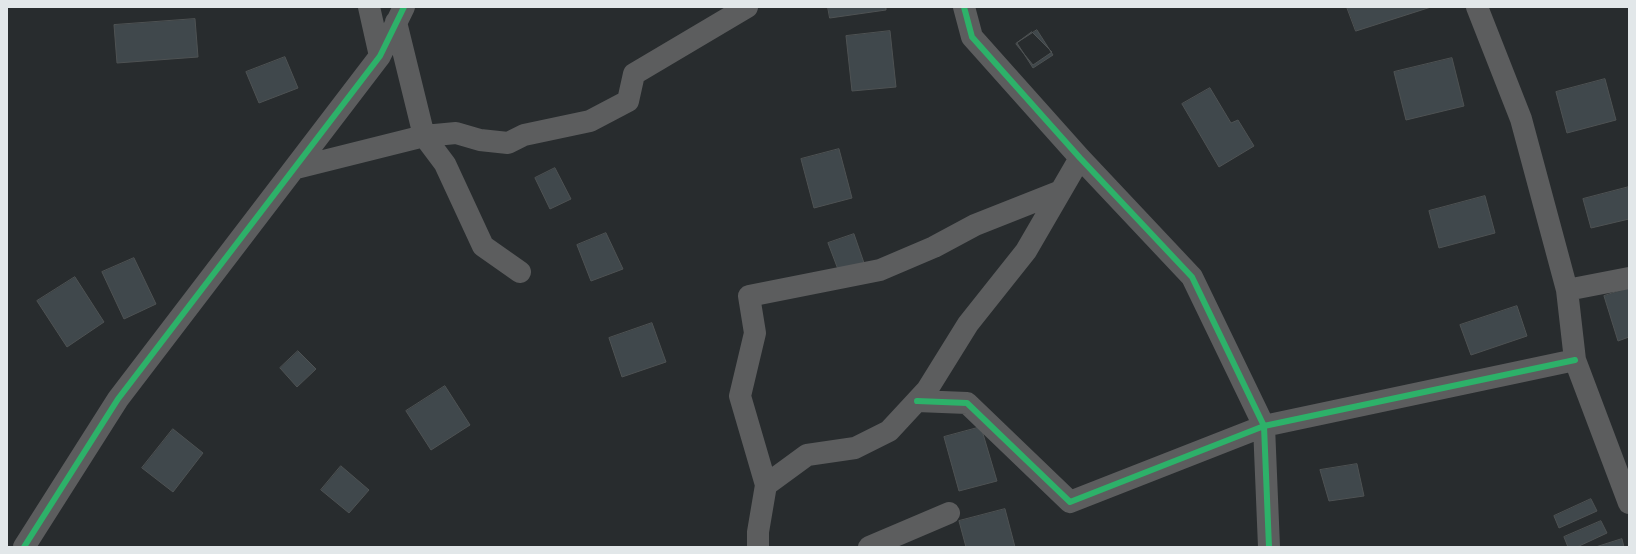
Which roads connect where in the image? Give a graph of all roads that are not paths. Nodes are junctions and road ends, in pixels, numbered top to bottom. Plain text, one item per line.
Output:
1 (369, 7) edge
2 (747, 7) edge
3 (964, 7) edge
4 (1477, 7) edge
5 (400, 15) edge
6 (380, 56) junction
7 (424, 136) junction
8 (1080, 158) junction
9 (296, 168) junction
10 (1061, 191) junction
11 (520, 272) dead end
12 (1629, 278) edge
13 (1568, 290) junction
14 (1575, 360) junction
15 (917, 401) junction
16 (1264, 426) junction
17 (766, 485) junction
18 (1629, 503) edge
19 (949, 513) dead end
20 (24, 547) edge
21 (758, 547) edge
22 (869, 547) edge
23 (1269, 547) edge

1 - 6 street
2 - 7 street
3 - 8 street
4 - 13 street
5 - 6 street
5 - 7 street
6 - 9 street
7 - 9 street
7 - 11 street
8 - 10 street
8 - 16 street
9 - 20 street
10 - 15 street
10 - 17 street
12 - 13 street
13 - 14 street
14 - 16 street
14 - 18 street
15 - 16 street
15 - 17 street
16 - 23 street
17 - 21 street
19 - 22 street

